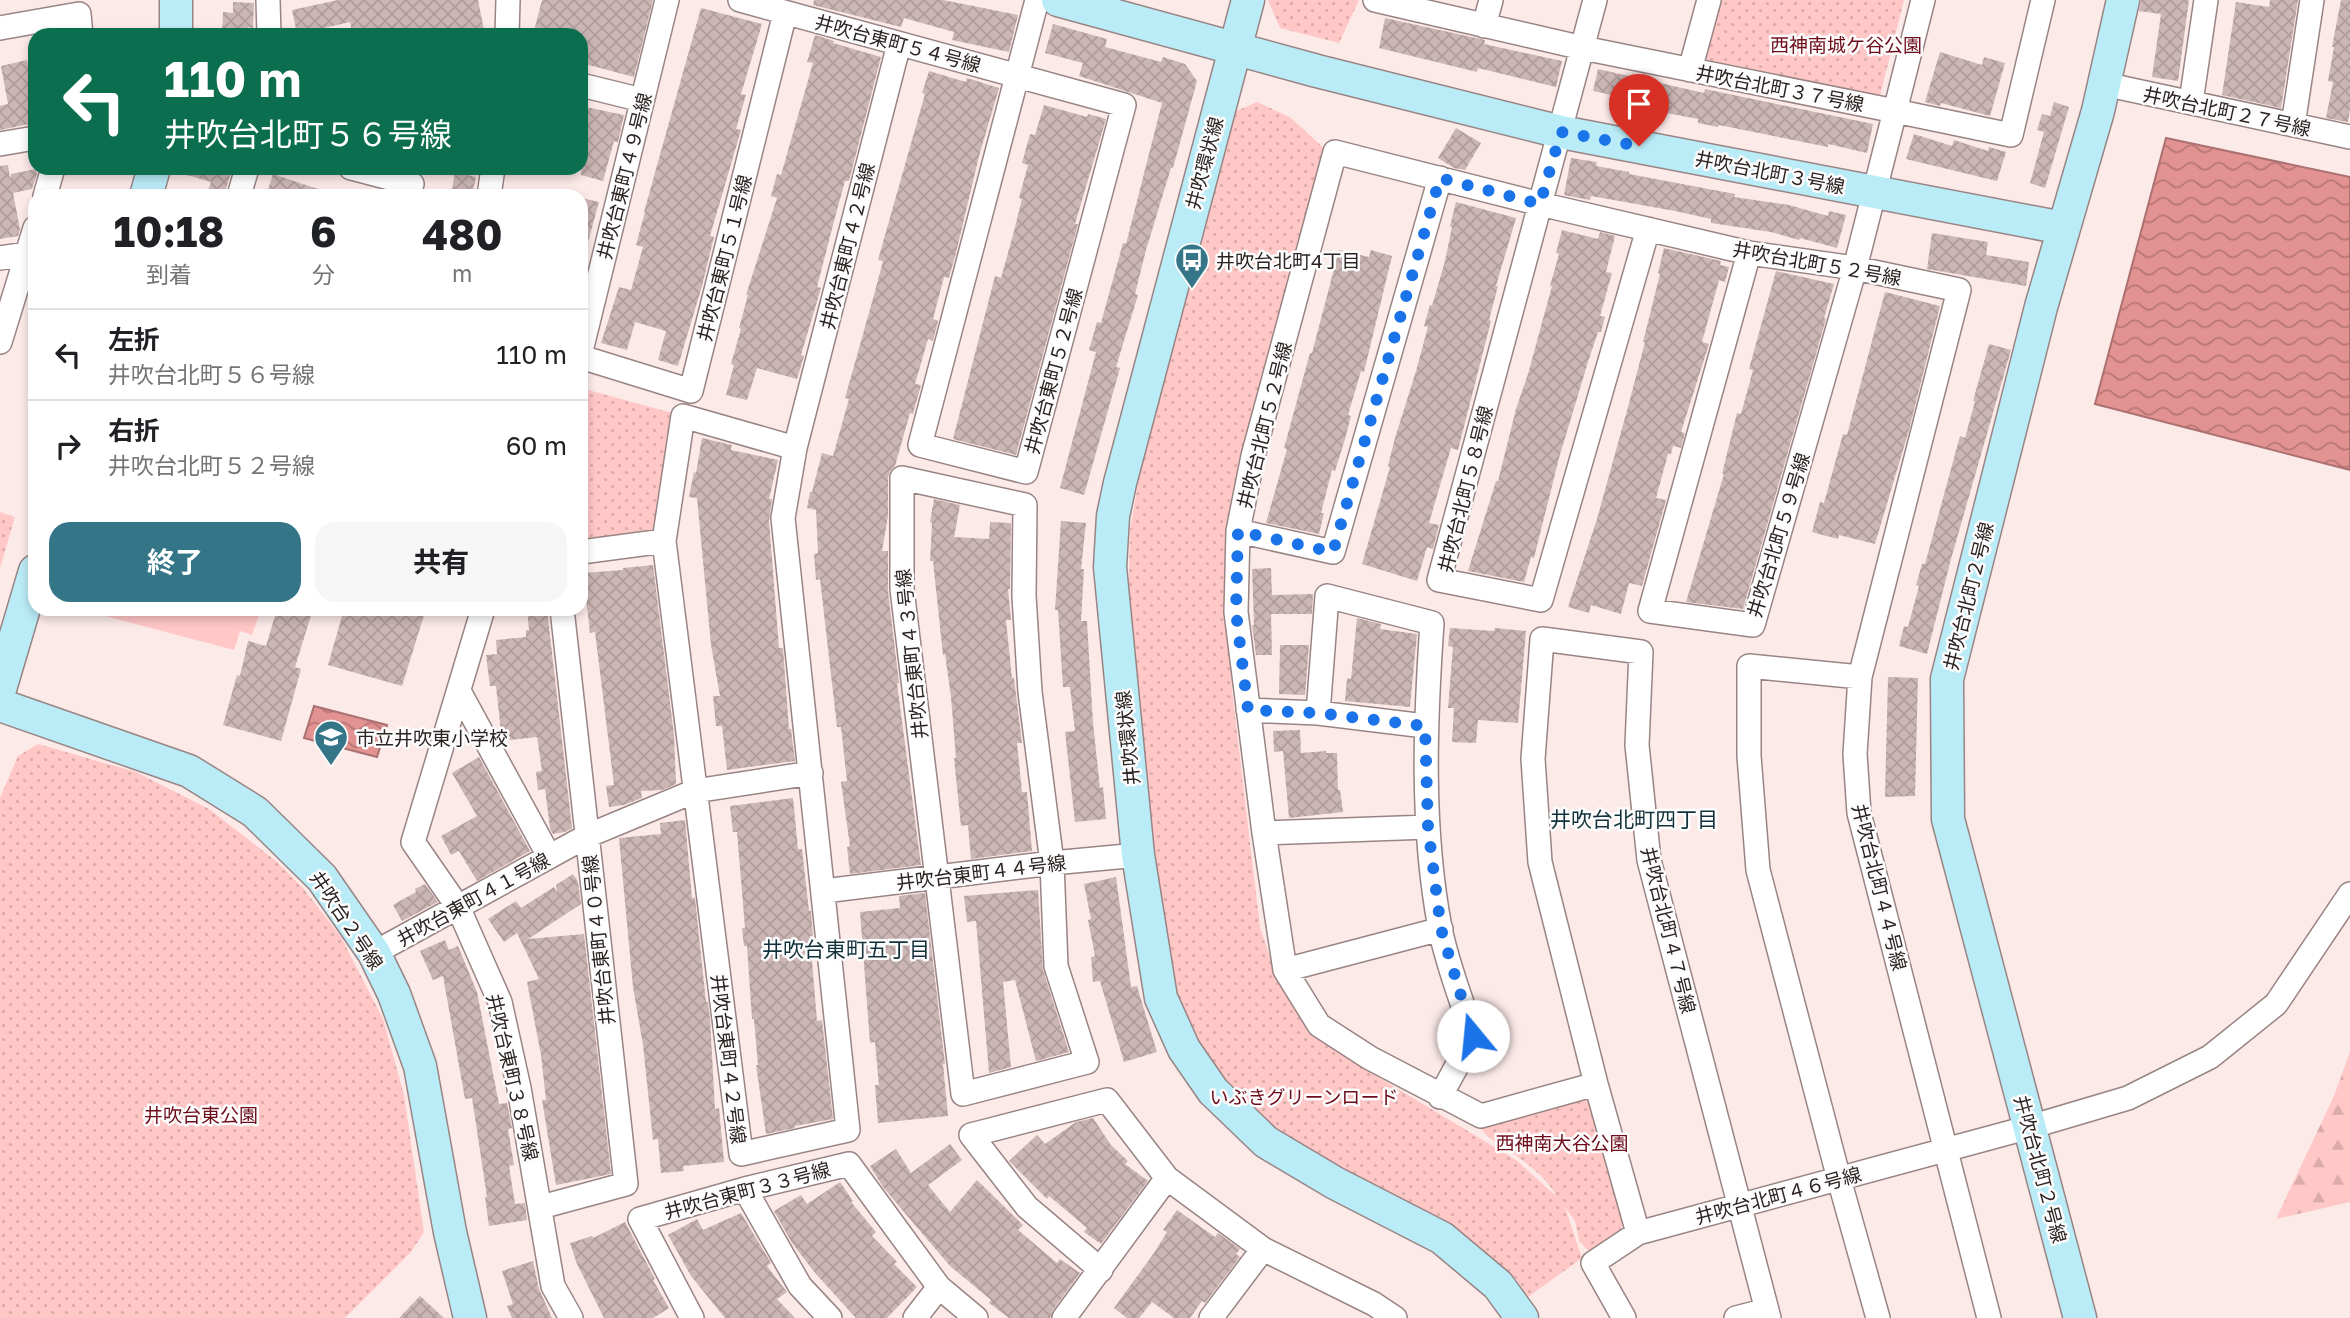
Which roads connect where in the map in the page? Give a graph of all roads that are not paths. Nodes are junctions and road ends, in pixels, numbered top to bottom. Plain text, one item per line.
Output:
1 (176, 0) edge
2 (268, 0) edge
3 (508, 0) edge
4 (667, 0) edge
5 (740, 0) edge
6 (1037, 0) edge
7 (1058, 0) edge
8 (1248, 0) edge
9 (1375, 0) edge
10 (1491, 0) edge
11 (1595, 0) edge
12 (1709, 0) edge
13 (1923, 0) edge
14 (2043, 0) edge
15 (2123, 0) edge
16 (2206, 0) edge
17 (2312, 0) edge
18 (785, 13) junction
19 (1484, 26) junction
20 (0, 28) edge
21 (80, 28) edge
22 (176, 28) edge
23 (269, 28) edge
24 (507, 28) edge
25 (899, 44) junction
26 (1583, 48) junction
27 (1235, 49) junction
28 (1690, 70) junction
29 (1016, 75) junction
30 (2104, 84) junction
31 (588, 87) edge
32 (642, 100) junction
33 (2191, 102) junction
34 (1895, 111) junction
35 (2293, 125) junction
36 (1561, 132) junction
37 (2350, 137) edge
38 (28, 139) edge
39 (0, 144) edge
40 (379, 175) edge
41 (1440, 178) junction
42 (412, 183) edge
43 (1874, 191) junction
44 (1540, 204) junction
45 (2063, 228) junction
46 (1648, 229) junction
47 (28, 251) edge
48 (1749, 253) junction
49 (27, 254) junction
50 (0, 258) edge
51 (1855, 268) junction
52 (1959, 289) joint
53 (588, 322) edge
54 (0, 342) edge
55 (588, 359) edge
56 (795, 448) junction
57 (1238, 531) junction
58 (664, 541) junction
59 (588, 551) edge
60 (28, 595) edge
61 (481, 616) edge
62 (563, 616) edge
63 (1860, 677) junction
64 (0, 689) edge
65 (460, 693) junction
66 (0, 705) edge
67 (1248, 710) junction
68 (1318, 713) junction
69 (1425, 726) junction
70 (811, 773) junction
71 (695, 791) junction
72 (1428, 827) junction
73 (1264, 833) junction
74 (587, 836) junction
75 (1139, 855) junction
76 (549, 856) junction
77 (1052, 863) junction
78 (936, 878) junction
79 (824, 891) junction
80 (2350, 894) edge
81 (458, 907) junction
82 (1441, 929) junction
83 (374, 953) junction
84 (1285, 970) junction
85 (1595, 1084) junction
86 (1440, 1097) junction
87 (2030, 1127) junction
88 (1947, 1150) junction
89 (1167, 1178) junction
90 (1839, 1179) junction
91 (746, 1189) junction
92 (1741, 1205) junction
93 (541, 1207) junction
94 (1638, 1233) junction
95 (1263, 1249) junction
96 (1101, 1270) junction
97 (939, 1287) junction
98 (1368, 1311) edge
99 (1768, 1314) edge
100 (470, 1318) edge
101 (571, 1318) edge
102 (692, 1318) edge
103 (830, 1318) edge
104 (915, 1318) edge
105 (976, 1318) edge
106 (1064, 1318) edge
107 (1211, 1318) edge
108 (1395, 1318) edge
109 (1522, 1318) edge
110 (1624, 1318) edge
111 (1737, 1318) edge
112 (1878, 1318) edge
113 (1989, 1318) edge
114 (2080, 1318) edge

1 - 22 street
2 - 23 street
3 - 24 street
4 - 32 street, 井吹台東町４９号線
5 - 18 street, 井吹台東町５４号線
6 - 29 street, 井吹台東町５２号線
7 - 27 street, 井吹台北町３号線
8 - 27 street, 井吹環状線
9 - 19 street, 井吹台北町３７号線
10 - 19 street
11 - 26 street, 井吹台北町５８号線
12 - 28 street
13 - 34 street, 井吹台北町５９号線
14 - 34 street, 井吹台北町３７号線
15 - 30 street, 井吹台北町２号線
16 - 33 street
17 - 35 street
18 - 25 street, 井吹台東町５４号線
18 - 55 street, 井吹台東町５１号線
19 - 26 street, 井吹台北町３７号線
20 - 21 street
25 - 29 street, 井吹台東町５４号線
25 - 56 street, 井吹台東町４２号線
26 - 28 street, 井吹台北町３７号線
26 - 36 street, 井吹台北町５８号線
27 - 36 street, 井吹台北町３号線
27 - 75 street, 井吹環状線
28 - 34 street, 井吹台北町３７号線
29 - 29 street, 井吹台東町５２号線
30 - 33 street, 井吹台北町２７号線
30 - 45 street, 井吹台北町２号線
31 - 32 street
32 - 53 street, 井吹台東町４９号線
33 - 35 street, 井吹台北町２７号線
34 - 43 street, 井吹台北町５９号線
35 - 37 street, 井吹台北町２７号線
36 - 43 street, 井吹台北町３号線
36 - 44 street, 井吹台北町５８号線
38 - 39 street
40 - 42 street
41 - 44 street, 井吹台北町５２号線
41 - 57 street
41 - 57 street, 井吹台北町５２号線
43 - 45 street, 井吹台北町３号線
43 - 51 street, 井吹台北町５９号線
44 - 46 street, 井吹台北町５２号線
44 - 46 street, 井吹台北町５８号線
45 - 87 street, 井吹台北町２号線
46 - 48 street, 井吹台北町５２号線
47 - 49 street
48 - 51 street, 井吹台北町５２号線
48 - 51 street, 井吹台北町５９号線
49 - 50 street
49 - 54 street
51 - 52 street, 井吹台北町５２号線
52 - 63 street, 井吹台北町４４号線
56 - 58 street, 井吹台東町４２号線
56 - 70 street, 井吹台東町４２号線
57 - 67 street, 井吹台北町５２号線
58 - 59 street
58 - 71 street, 井吹台東町４２号線
60 - 64 street
61 - 65 street, 井吹台東町３８号線
62 - 74 street, 井吹台東町４０号線
63 - 88 street, 井吹台北町４４号線
63 - 90 street
65 - 76 street
65 - 81 street, 井吹台東町３８号線
66 - 83 street, 井吹台２号線
67 - 68 street
67 - 73 street, 井吹台北町５２号線
68 - 69 street
68 - 69 street
69 - 72 street
70 - 71 street, 井吹台東町４１号線
70 - 79 street, 井吹台東町４２号線
71 - 74 street, 井吹台東町４１号線
71 - 79 street, 井吹台東町４２号線
72 - 73 street
72 - 82 street
73 - 84 street, 井吹台北町５２号線
74 - 76 street, 井吹台東町４１号線
74 - 93 street, 井吹台東町４０号線
75 - 77 street, 井吹台東町４４号線
75 - 109 street, 井吹環状線
76 - 81 street, 井吹台東町４１号線
77 - 78 street, 井吹台東町４４号線
77 - 78 street, 井吹台東町４３号線
77 - 78 street, 井吹台東町４３号線
78 - 79 street, 井吹台東町４４号線
80 - 87 street, 井吹台北町４６号線
81 - 83 street, 井吹台東町４１号線
81 - 93 street, 井吹台東町３８号線
82 - 84 street
82 - 86 street
83 - 100 street, 井吹台２号線
84 - 86 street, 井吹台北町５２号線
85 - 86 street, 井吹台北町５２号線
85 - 92 street, 井吹台北町４７号線
85 - 94 street, 井吹台北町４７号線
87 - 88 street, 井吹台北町４６号線
87 - 114 street, 井吹台北町２号線
88 - 90 street, 井吹台北町４６号線
88 - 113 street, 井吹台北町４４号線
89 - 95 street
89 - 96 street
89 - 96 street
90 - 92 street, 井吹台北町４６号線
90 - 112 street
91 - 97 street, 井吹台東町３３号線
91 - 102 street, 井吹台東町３３号線
91 - 103 street
92 - 94 street, 井吹台北町４６号線
92 - 99 street, 井吹台北町４７号線
93 - 101 street, 井吹台東町３８号線
94 - 110 street, 井吹台北町４６号線
95 - 98 street
95 - 107 street
96 - 106 street
97 - 104 street
97 - 105 street, 井吹台東町３３号線
98 - 108 street
99 - 111 street

